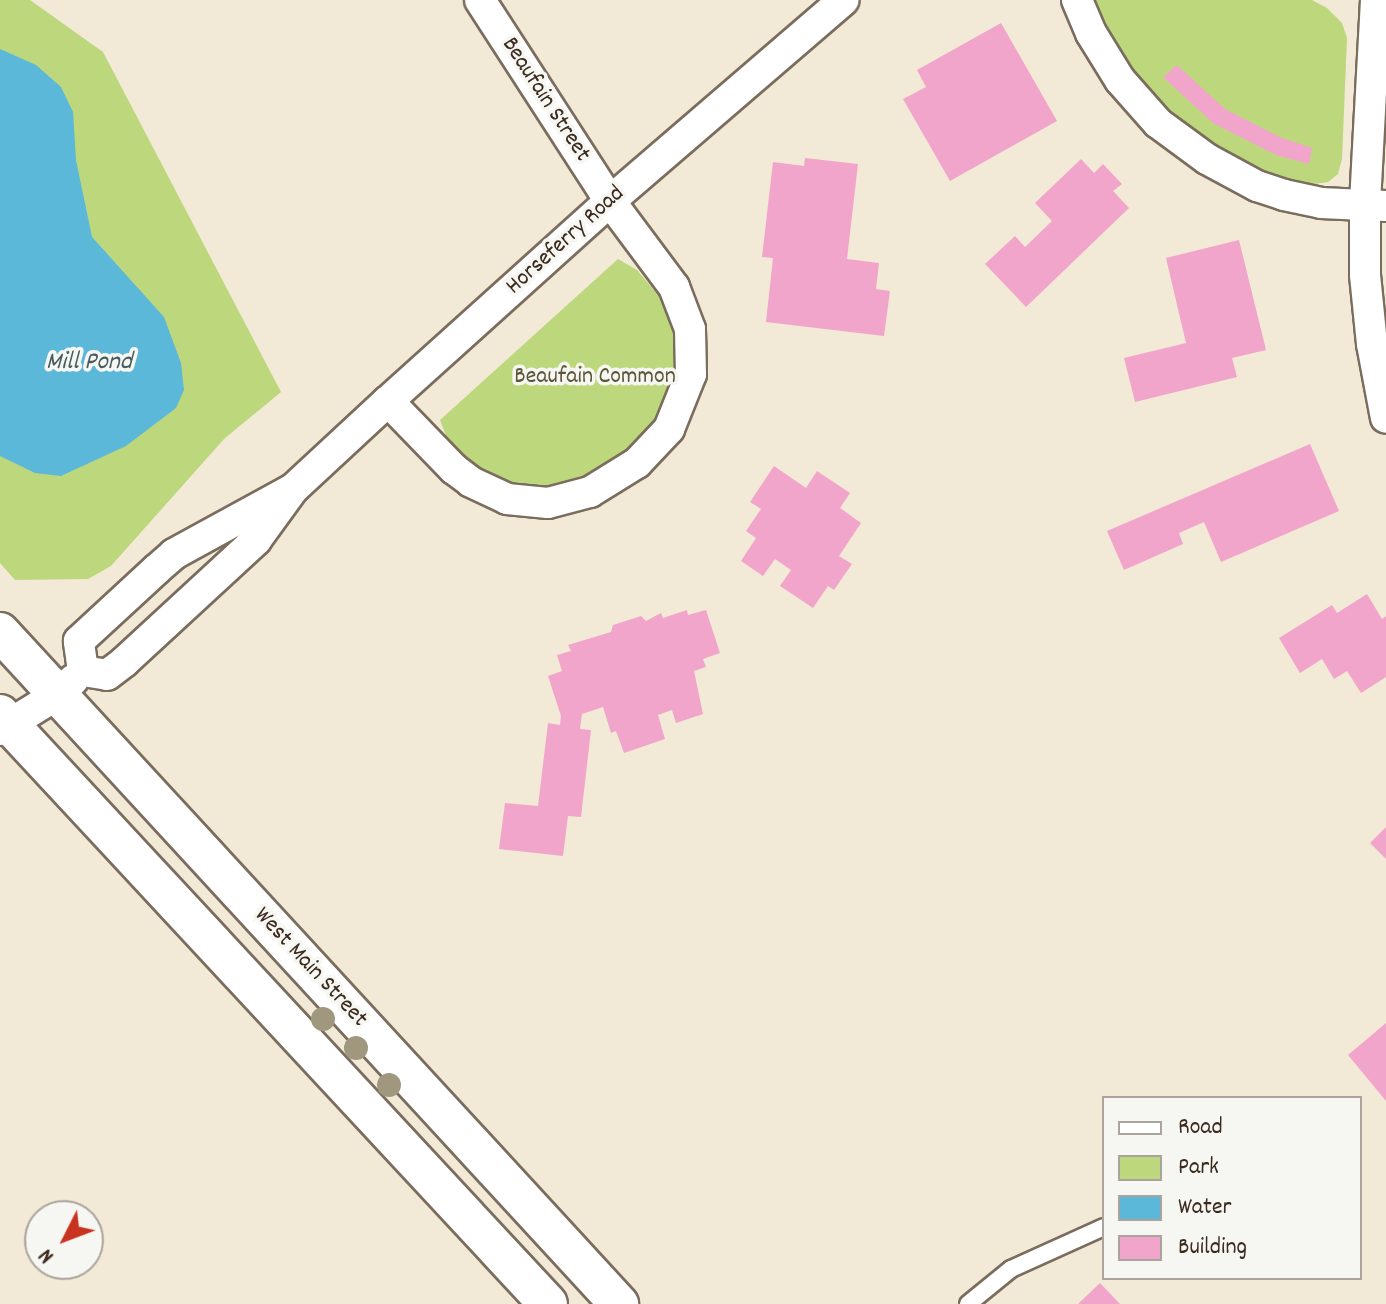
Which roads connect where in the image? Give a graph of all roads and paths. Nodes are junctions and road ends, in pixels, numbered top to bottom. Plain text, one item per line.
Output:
1 (480, 0) edge
2 (844, 0) edge
3 (1077, 0) edge
4 (1376, 0) edge
5 (610, 201) junction
6 (1375, 206) edge
7 (388, 401) junction
8 (1386, 418) edge
9 (293, 489) junction
10 (0, 632) edge
11 (30, 707) edge
12 (1102, 1228) edge
13 (548, 1304) edge
14 (619, 1304) edge
15 (968, 1304) edge

1 - 5 street, Beaufain Street
2 - 5 street, Horseferry Road
3 - 6 street
4 - 6 street
5 - 7 street, Horseferry Road
5 - 7 street, Beaufain Street
6 - 8 street
7 - 9 street, Horseferry Road
9 - 11 street, Horseferry Road
9 - 11 street, Horseferry Road
10 - 11 street, West Main Street
11 - 13 street, West Main Street
11 - 14 street, West Main Street
12 - 15 lane

